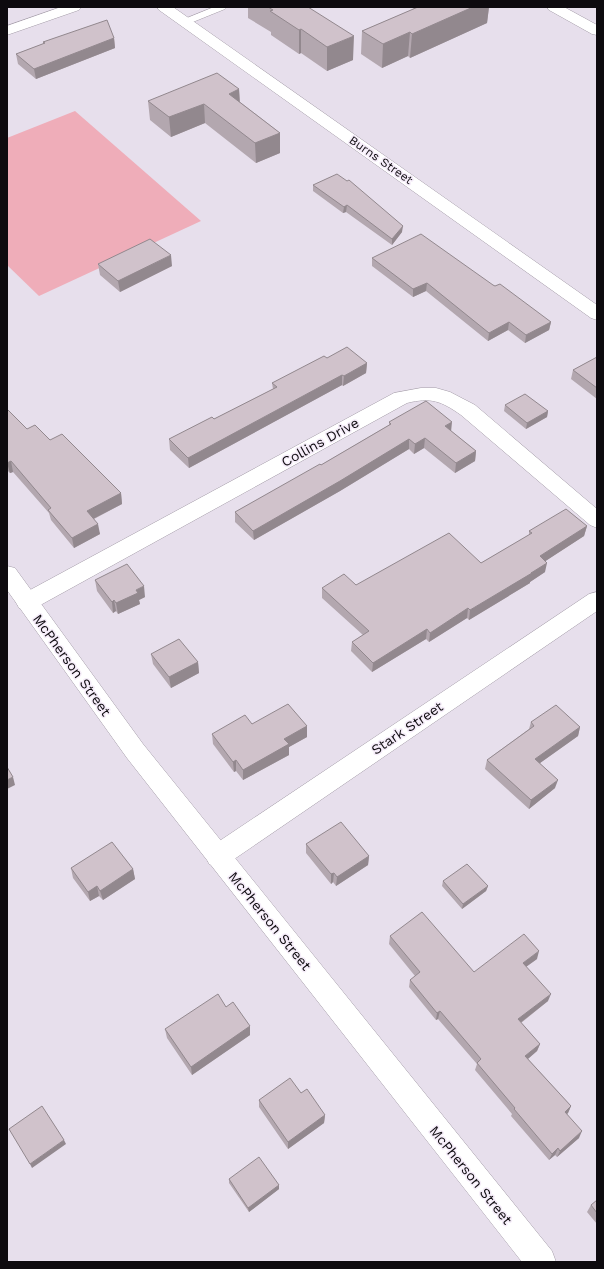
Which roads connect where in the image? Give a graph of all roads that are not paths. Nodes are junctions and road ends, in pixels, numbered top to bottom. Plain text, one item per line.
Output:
1 (74, 7) edge
2 (164, 7) edge
3 (222, 7) edge
4 (554, 7) edge
5 (185, 22) junction
6 (7, 30) edge
7 (597, 31) edge
8 (597, 314) edge
9 (597, 520) edge
10 (7, 574) edge
11 (597, 600) edge
12 (27, 602) junction
13 (218, 856) junction
14 (541, 1262) edge

1 - 6 street
2 - 5 street, Burns Street
3 - 5 lane
4 - 7 street
5 - 8 street, Burns Street
9 - 12 street, Collins Drive
10 - 12 street, McPherson Street
11 - 13 street, Stark Street
12 - 13 street, McPherson Street
13 - 14 street, McPherson Street

